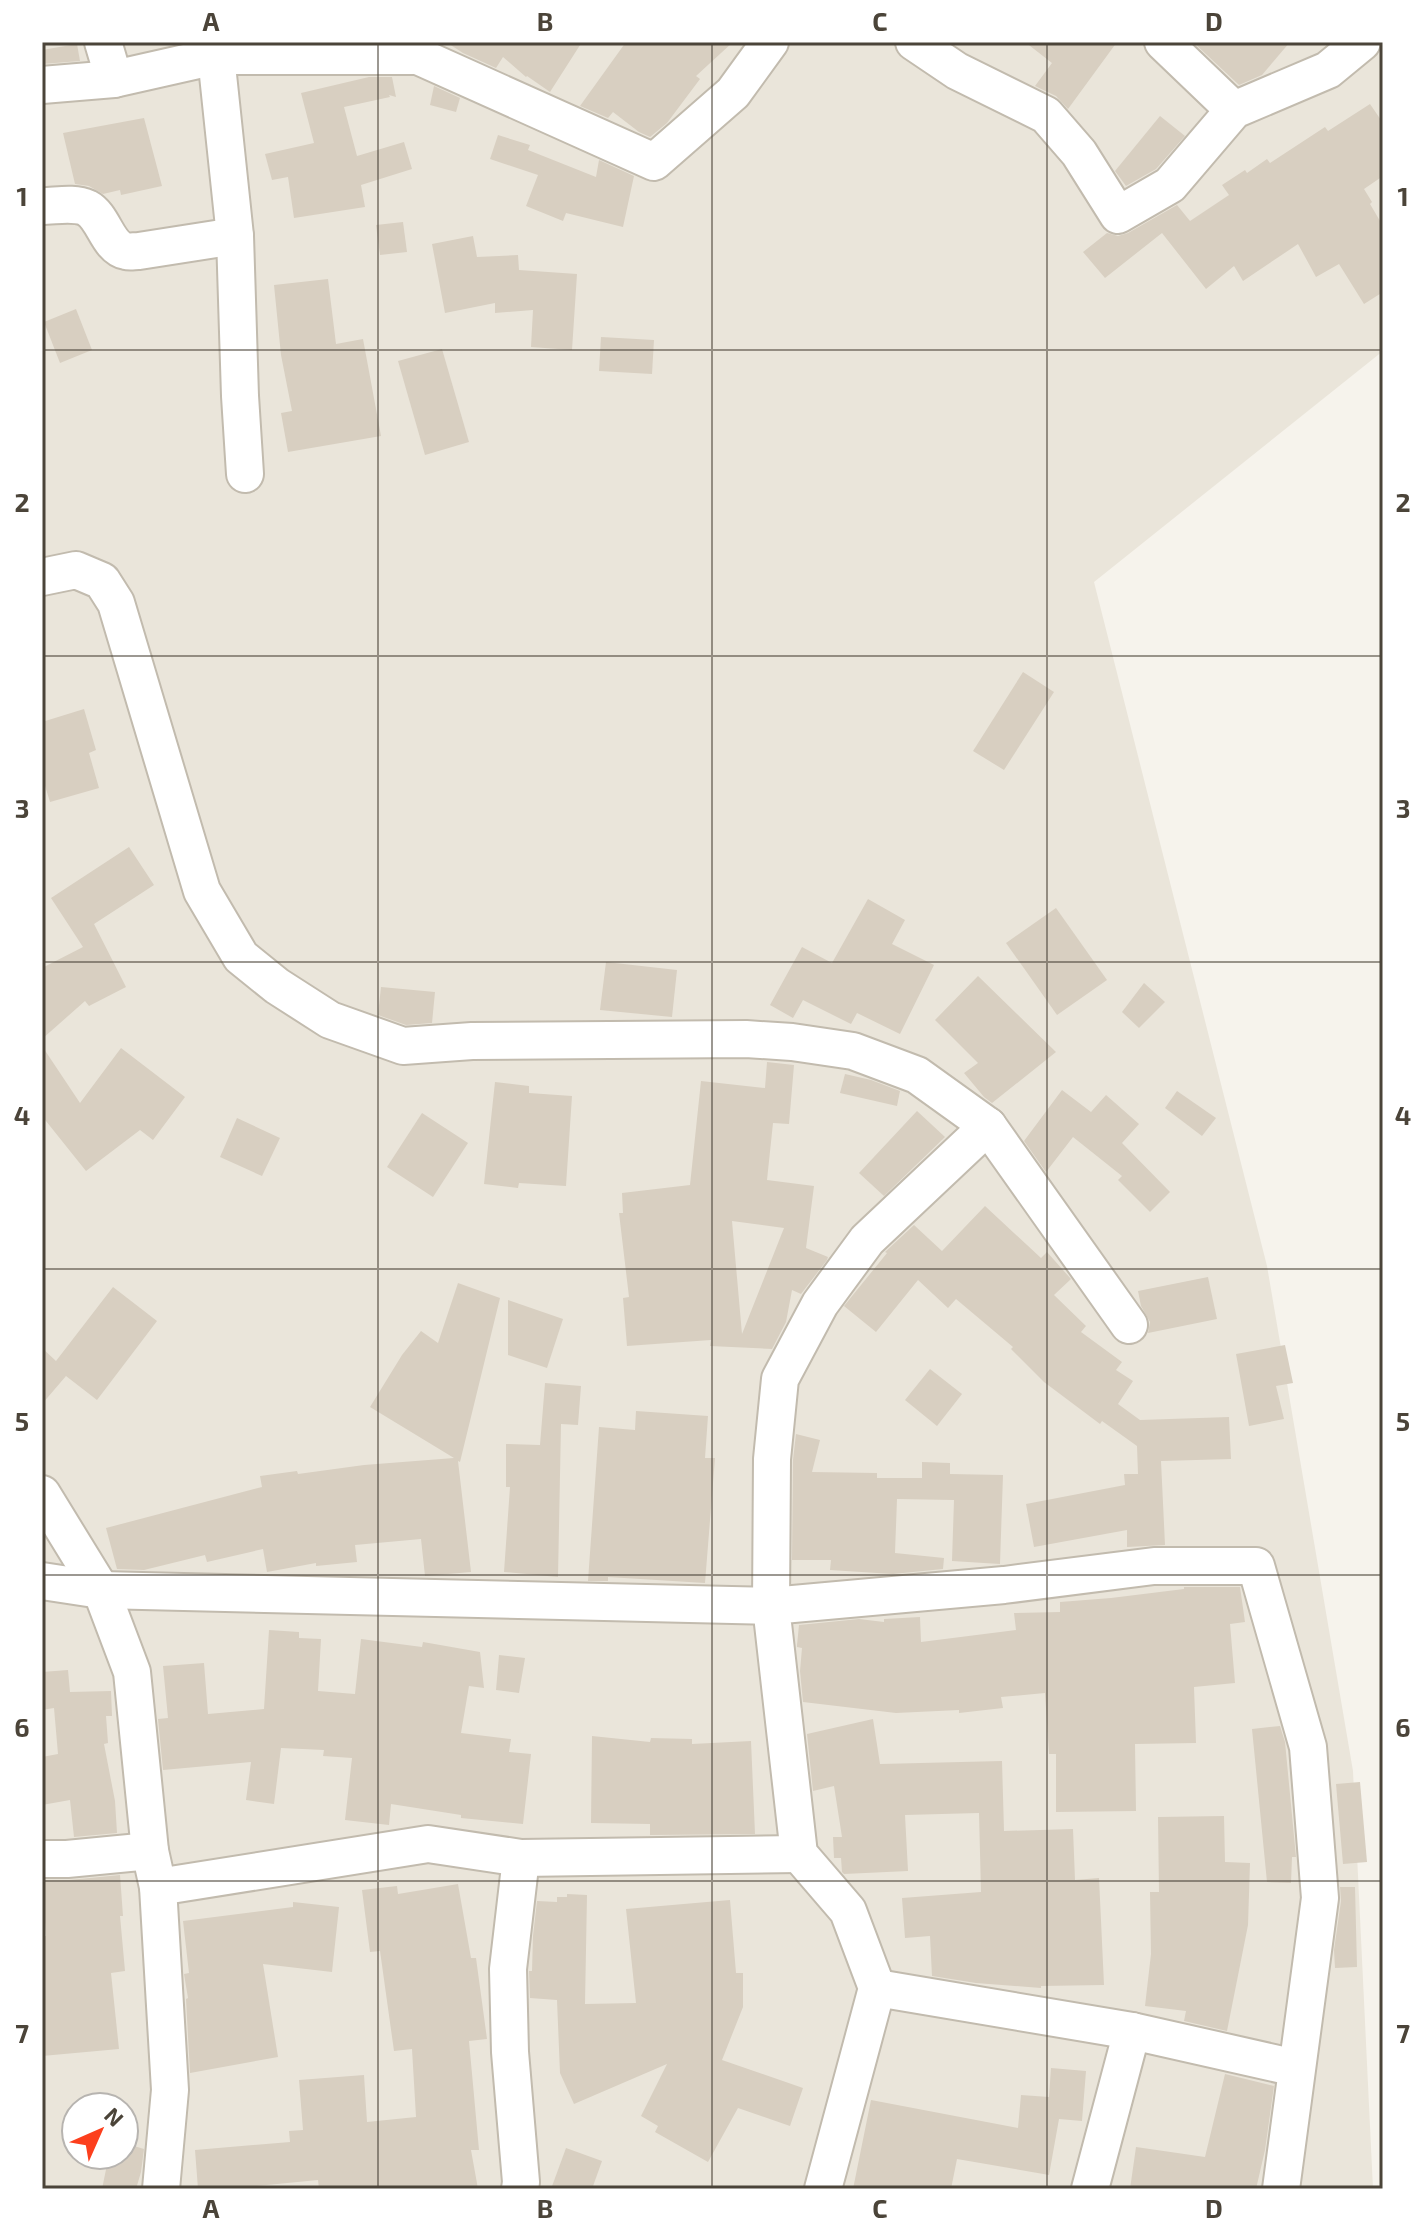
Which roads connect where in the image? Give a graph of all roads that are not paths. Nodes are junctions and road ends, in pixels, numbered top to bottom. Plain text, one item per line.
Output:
1 (103, 42) edge
2 (770, 42) edge
3 (914, 42) edge
4 (1163, 42) edge
5 (1362, 42) edge
6 (216, 56) junction
7 (114, 79) junction
8 (42, 85) edge
9 (1234, 110) junction
10 (42, 206) edge
11 (235, 236) junction
12 (245, 474) dead end
13 (42, 577) edge
14 (988, 1126) junction
15 (1129, 1325) dead end
16 (42, 1494) edge
17 (42, 1581) edge
18 (101, 1590) junction
19 (771, 1606) junction
20 (150, 1851) junction
21 (799, 1854) junction
22 (521, 1858) junction
23 (42, 1859) edge
24 (158, 1887) junction
25 (877, 1988) junction
26 (1132, 2031) junction
27 (1296, 2068) junction
28 (161, 2189) edge
29 (520, 2189) edge
30 (823, 2189) edge
31 (1090, 2189) edge
32 (1281, 2189) edge

1 - 7 street
2 - 6 street
3 - 9 street
4 - 9 street
5 - 9 street
6 - 7 street
6 - 11 street
7 - 8 street
10 - 11 street
11 - 12 street
13 - 14 street
14 - 15 street
14 - 19 street
16 - 18 street
17 - 18 street
18 - 19 street
18 - 20 street
19 - 21 street
19 - 27 street
20 - 23 street
20 - 24 street
21 - 22 street
21 - 25 street
22 - 24 street
22 - 29 street
24 - 28 street
25 - 26 street
25 - 30 street
26 - 27 street
26 - 31 street
27 - 32 street

